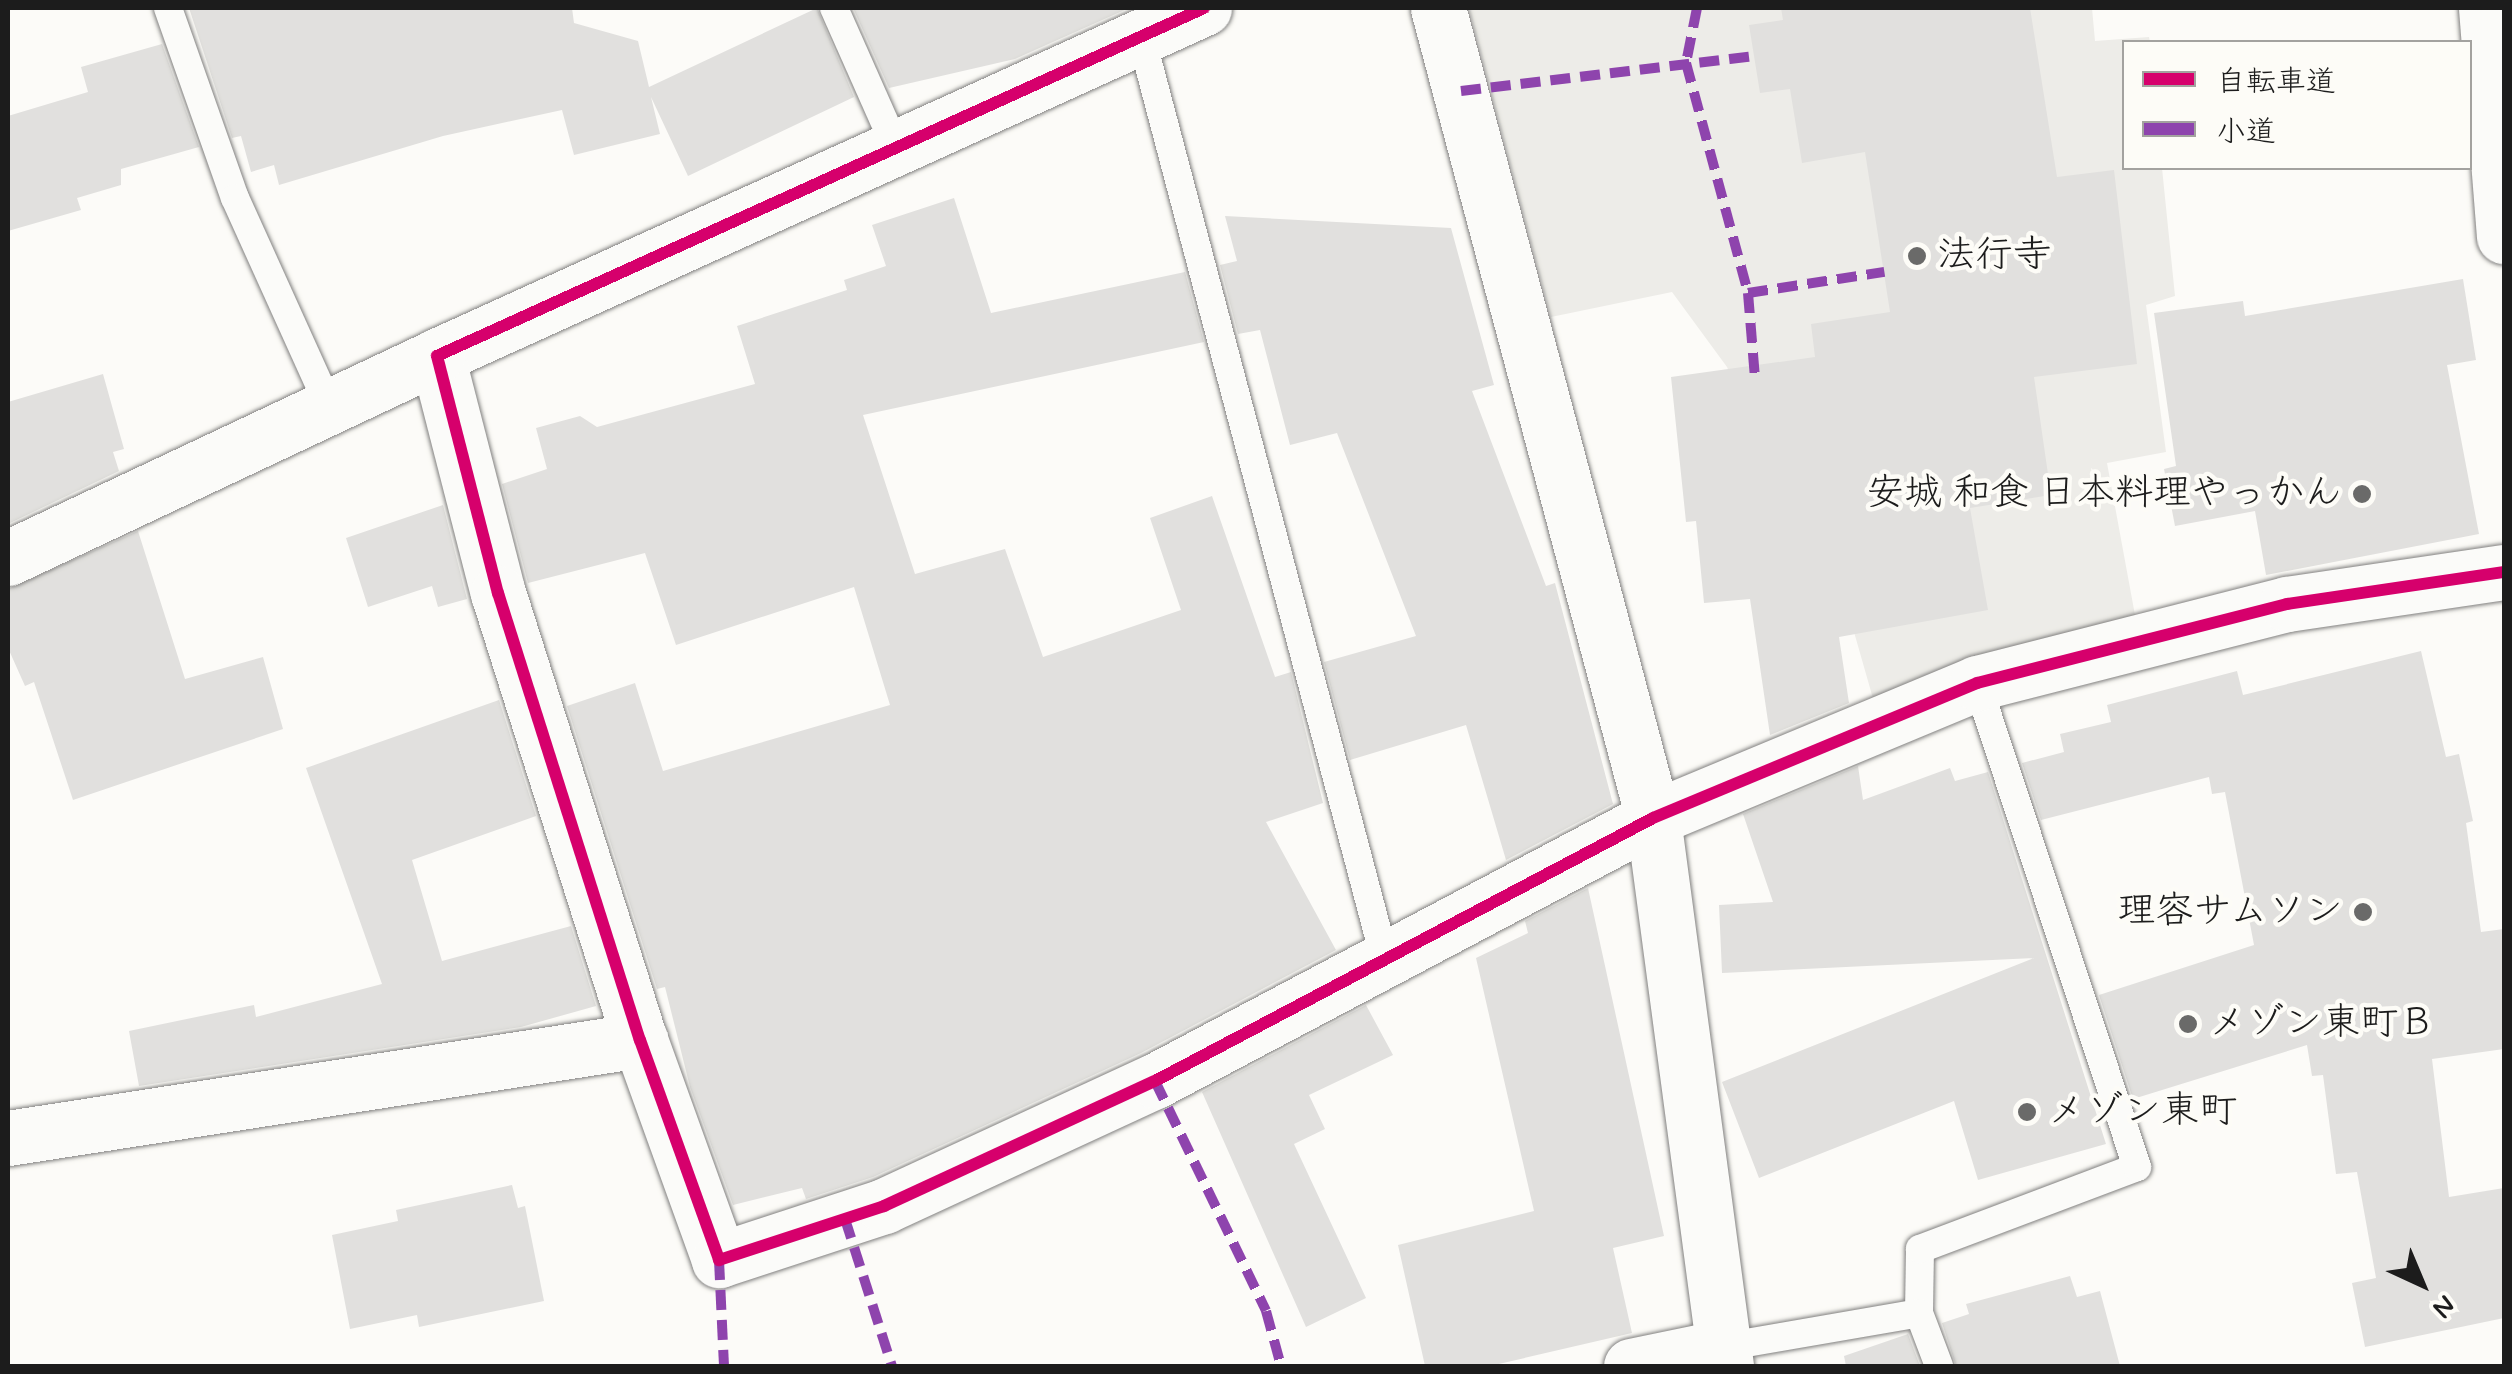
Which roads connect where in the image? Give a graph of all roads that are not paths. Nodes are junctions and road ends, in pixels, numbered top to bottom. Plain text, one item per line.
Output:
1 (168, 8) edge
2 (834, 8) edge
3 (1204, 8) edge
4 (1438, 8) edge
5 (2486, 8) edge
6 (1141, 36) junction
7 (896, 148) junction
8 (2504, 236) edge
9 (437, 356) junction
10 (329, 406) junction
11 (8, 558) edge
12 (2504, 572) edge
13 (1977, 683) junction
14 (1653, 818) junction
15 (1385, 960) junction
16 (640, 1040) junction
17 (8, 1138) edge
18 (1919, 1313) junction
19 (1724, 1357) edge
20 (1631, 1366) edge
21 (1940, 1366) edge

1 - 10 lane
2 - 7 lane
3 - 6 street
4 - 14 street
5 - 8 street
6 - 7 street
6 - 15 lane
7 - 9 street
9 - 10 street
9 - 16 street
10 - 11 street
12 - 13 street
13 - 14 street
13 - 18 lane
14 - 15 street
14 - 19 street
15 - 16 street
16 - 17 street
18 - 19 lane
18 - 21 lane
19 - 20 street

